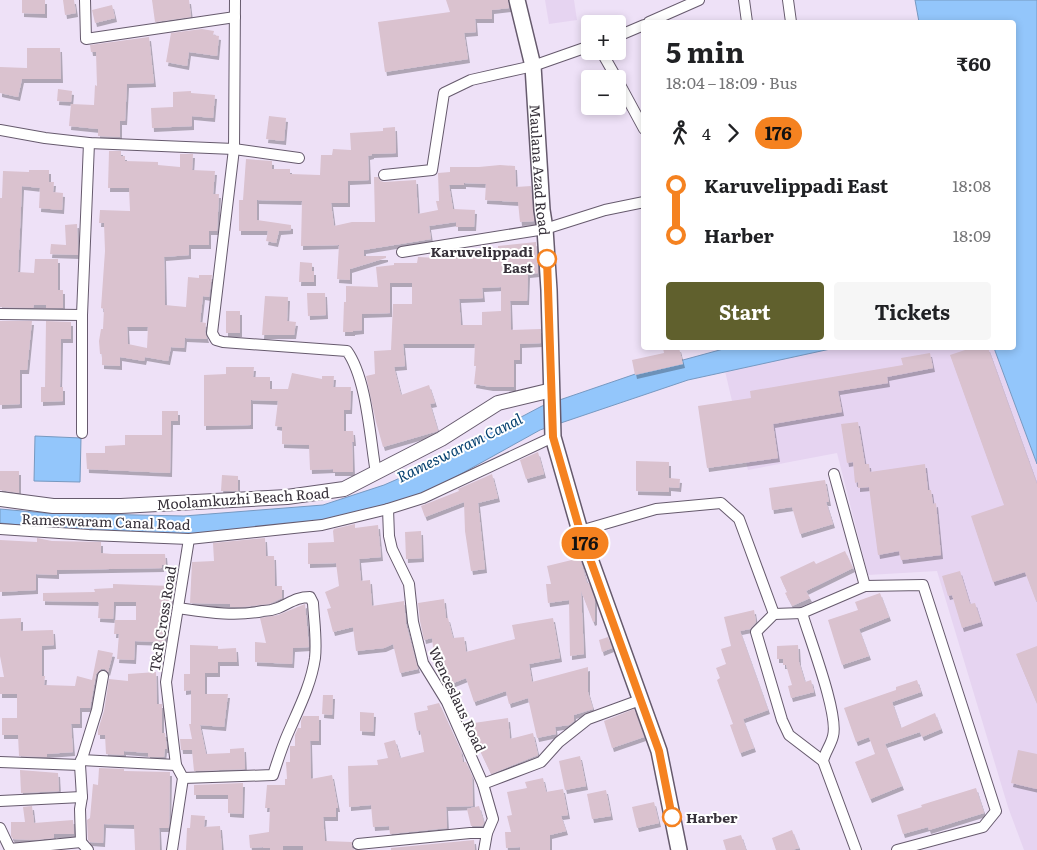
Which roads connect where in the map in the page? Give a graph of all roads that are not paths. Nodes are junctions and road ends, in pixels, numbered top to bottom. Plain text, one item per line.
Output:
1 (85, 0) edge
2 (235, 0) edge
3 (517, 0) edge
4 (699, 0) edge
5 (744, 0) edge
6 (788, 0) edge
7 (235, 17) junction
8 (654, 20) edge
9 (747, 20) edge
10 (791, 20) edge
11 (641, 26) edge
12 (626, 33) edge
13 (581, 49) edge
14 (533, 66) junction
15 (626, 97) edge
16 (641, 124) edge
17 (0, 130) edge
18 (89, 143) junction
19 (234, 149) junction
20 (299, 158) dead end
21 (384, 175) dead end
22 (641, 203) edge
23 (545, 229) junction
24 (402, 252) dead end
25 (0, 314) edge
26 (82, 315) junction
27 (551, 396) junction
28 (82, 433) dead end
29 (553, 435) junction
30 (376, 473) junction
31 (834, 474) dead end
32 (0, 499) edge
33 (388, 509) junction
34 (0, 529) edge
35 (580, 531) junction
36 (189, 539) junction
37 (864, 586) junction
38 (178, 608) junction
39 (802, 612) junction
40 (774, 614) junction
41 (103, 676) dead end
42 (640, 700) junction
43 (823, 761) junction
44 (0, 762) edge
45 (80, 762) junction
46 (176, 765) junction
47 (183, 778) junction
48 (483, 784) junction
49 (82, 797) junction
50 (0, 801) edge
51 (0, 828) edge
52 (487, 833) junction
53 (81, 842) junction
54 (358, 844) dead end
55 (927, 847) edge
56 (88, 850) edge
57 (172, 850) edge
58 (484, 850) edge
59 (679, 850) edge
60 (856, 850) edge
61 (897, 850) edge

1 - 7 street
2 - 7 street
3 - 14 main road, Maulana Azad Road
4 - 8 street
5 - 9 street
6 - 10 street
7 - 19 street
11 - 12 street
13 - 14 street
14 - 21 street
14 - 23 main road, Maulana Azad Road
15 - 16 street
17 - 18 street
18 - 19 street
18 - 26 street
19 - 20 street
19 - 30 street
22 - 23 street
23 - 24 street
23 - 27 main road, Maulana Azad Road
25 - 26 street
26 - 28 street
27 - 29 main road, Maulana Azad Road
27 - 30 street, Moolamkuzhi Beach Road
29 - 33 street, Rameswaram Canal Road
29 - 35 main road, Maulana Azad Road
30 - 32 street, Moolamkuzhi Beach Road
31 - 37 street
33 - 36 street, Rameswaram Canal Road
33 - 48 street, Wenceslaus Road
34 - 36 street, Rameswaram Canal Road
35 - 40 street
35 - 42 main road, Maulana Azad Road
36 - 38 street, T&R Cross Road
37 - 39 street
37 - 55 street
38 - 46 street, T&R Cross Road
38 - 47 street
39 - 40 street
39 - 43 street
40 - 43 street
41 - 45 street
42 - 48 street
42 - 59 main road, Maulana Azad Road
43 - 60 street
44 - 45 street
45 - 46 street
45 - 49 street
46 - 47 street, T&R Cross Road
47 - 57 street
48 - 52 street, Wenceslaus Road
49 - 50 street
49 - 53 street
51 - 53 street
52 - 54 street
52 - 58 street, Wenceslaus Road
53 - 56 street
55 - 61 street

